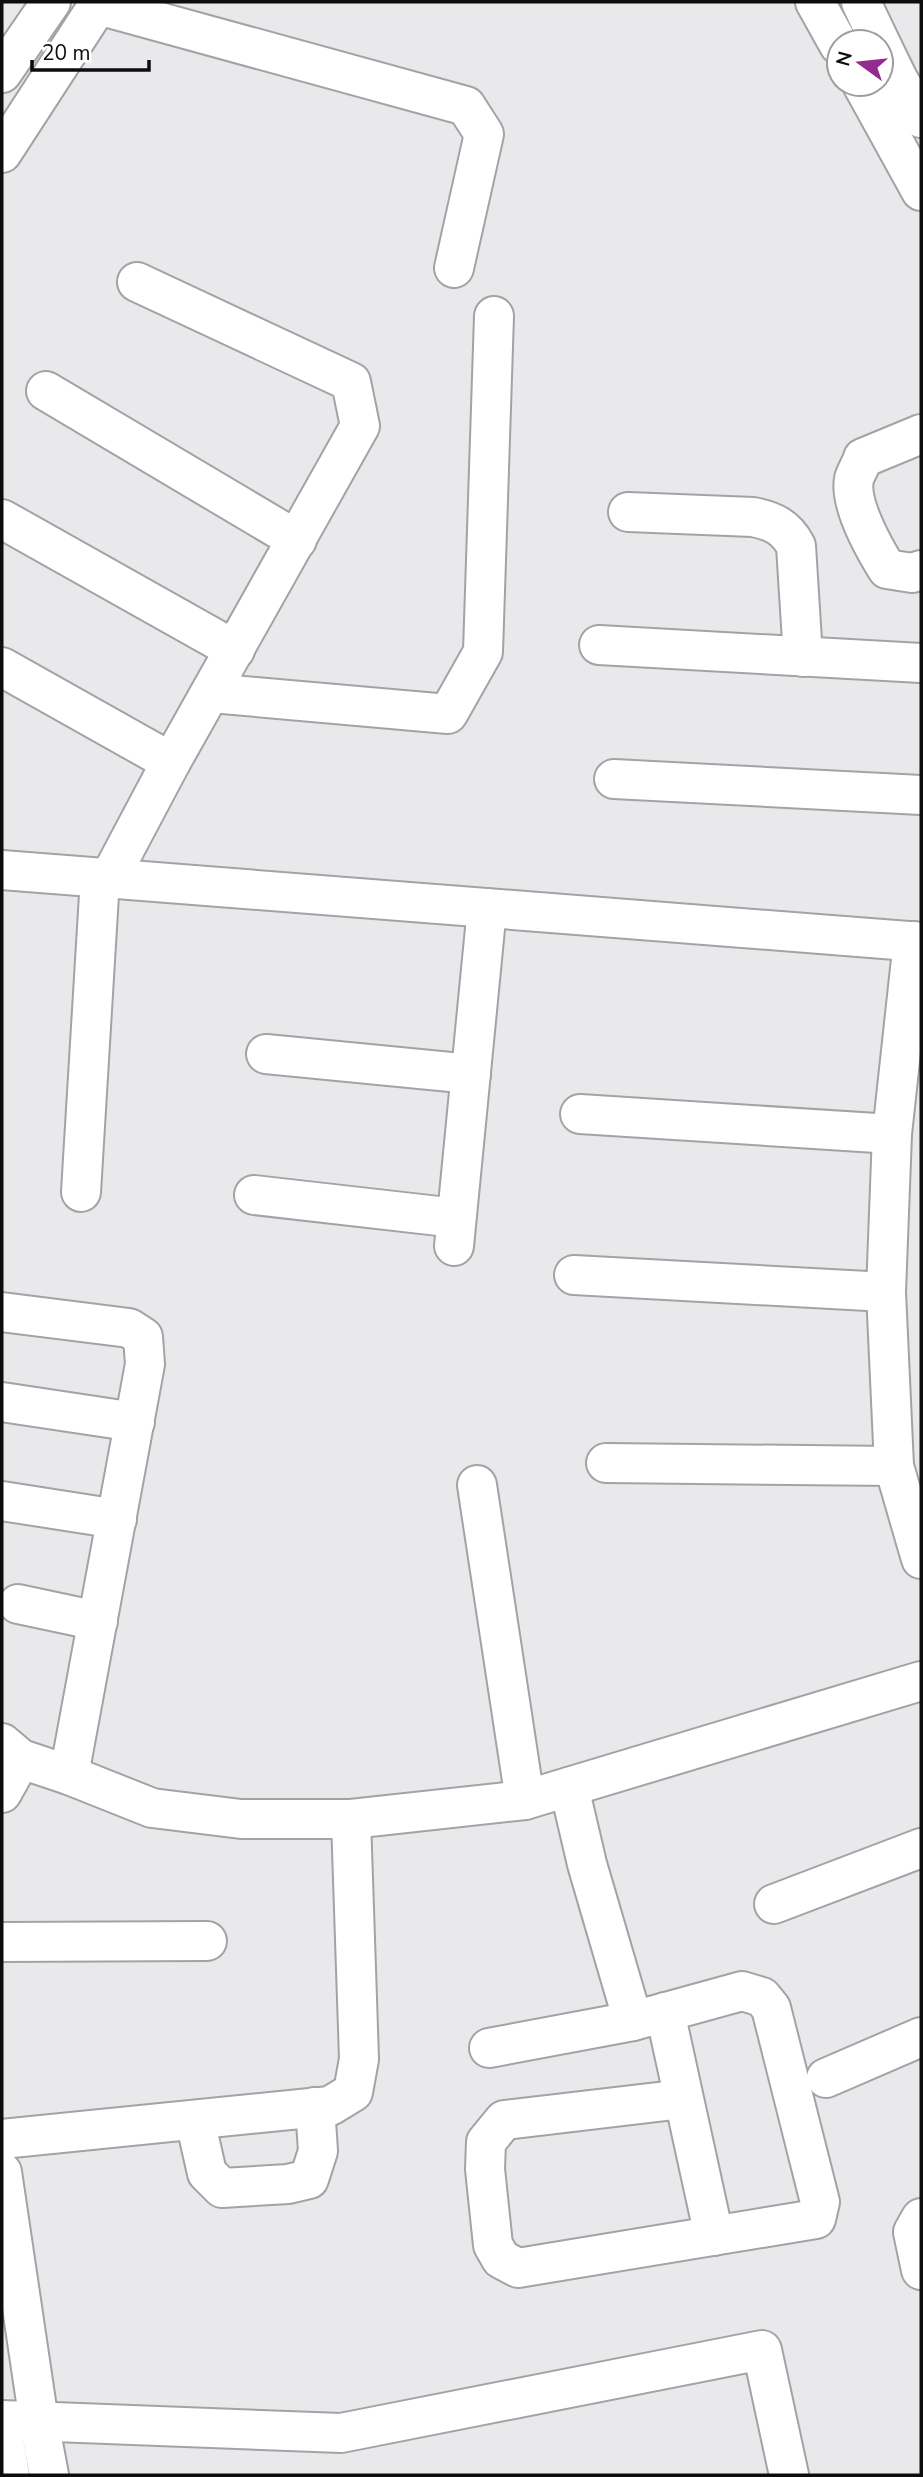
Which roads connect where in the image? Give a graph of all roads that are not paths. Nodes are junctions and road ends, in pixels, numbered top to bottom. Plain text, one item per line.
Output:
1 (51, 2) edge
2 (815, 2) edge
3 (861, 2) edge
4 (99, 3) edge
5 (830, 28) edge
6 (874, 28) edge
7 (895, 68) edge
8 (2, 73) edge
9 (870, 98) edge
10 (919, 110) edge
11 (2, 153) edge
12 (921, 191) edge
13 (454, 268) dead end
14 (137, 282) dead end
15 (494, 316) dead end
16 (47, 391) dead end
17 (921, 435) edge
18 (628, 512) dead end
19 (2, 519) edge
20 (297, 540) junction
21 (921, 570) edge
22 (598, 645) dead end
23 (235, 650) junction
24 (803, 657) junction
25 (921, 663) edge
26 (2, 667) edge
27 (211, 693) junction
28 (172, 762) junction
29 (614, 779) dead end
30 (921, 795) edge
31 (2, 870) edge
32 (105, 878) junction
33 (487, 908) junction
34 (917, 942) edge
35 (266, 1054) dead end
36 (471, 1074) junction
37 (580, 1114) dead end
38 (892, 1134) junction
39 (81, 1192) dead end
40 (254, 1195) dead end
41 (574, 1275) dead end
42 (886, 1292) junction
43 (2, 1312) edge
44 (2, 1402) edge
45 (135, 1422) junction
46 (606, 1463) dead end
47 (894, 1466) junction
48 (477, 1486) dead end
49 (2, 1501) edge
50 (117, 1518) junction
51 (921, 1559) edge
52 (18, 1604) dead end
53 (98, 1621) junction
54 (921, 1681) edge
55 (12, 1751) edge
56 (69, 1775) junction
57 (569, 1787) junction
58 (2, 1793) edge
59 (526, 1800) junction
60 (351, 1819) junction
61 (921, 1848) edge
62 (774, 1905) dead end
63 (207, 1941) dead end
64 (2, 1942) edge
65 (649, 2016) junction
66 (921, 2036) edge
67 (489, 2048) dead end
68 (826, 2078) dead end
69 (683, 2099) junction
70 (315, 2107) junction
71 (195, 2120) junction
72 (2, 2139) edge
73 (2, 2172) edge
74 (921, 2218) edge
75 (714, 2236) junction
76 (921, 2270) edge
77 (2, 2420) edge
78 (39, 2422) junction
79 (2, 2427) edge
80 (10, 2475) edge
81 (50, 2475) edge
82 (789, 2475) edge

1 - 8 street
2 - 5 street
3 - 6 street
4 - 11 street
4 - 13 street
7 - 10 street
9 - 12 street
14 - 20 street
15 - 27 street
16 - 20 street
17 - 21 street
18 - 24 street
19 - 23 street
20 - 23 street
22 - 24 street
23 - 27 street
24 - 25 street
26 - 28 street
27 - 28 street
28 - 32 street
29 - 30 street
31 - 32 street
32 - 33 street
32 - 39 street
33 - 34 street
33 - 36 street
34 - 38 street
35 - 36 street
36 - 40 street
37 - 38 street
38 - 42 street
41 - 42 street
42 - 47 street
43 - 45 street
44 - 45 street
45 - 50 street
46 - 47 street
47 - 51 street
48 - 59 street
49 - 50 street
50 - 53 street
52 - 53 street
53 - 56 street
54 - 57 street
55 - 56 street
55 - 58 street
56 - 60 street
57 - 59 street
57 - 65 street
59 - 60 street
60 - 70 street
61 - 62 street
63 - 64 street
65 - 67 street
65 - 69 street
65 - 75 street
66 - 68 street
69 - 75 street
69 - 75 street
70 - 71 street
70 - 71 street
71 - 72 street
73 - 78 street
74 - 76 street
77 - 78 street
78 - 81 street
78 - 82 street
79 - 80 street

